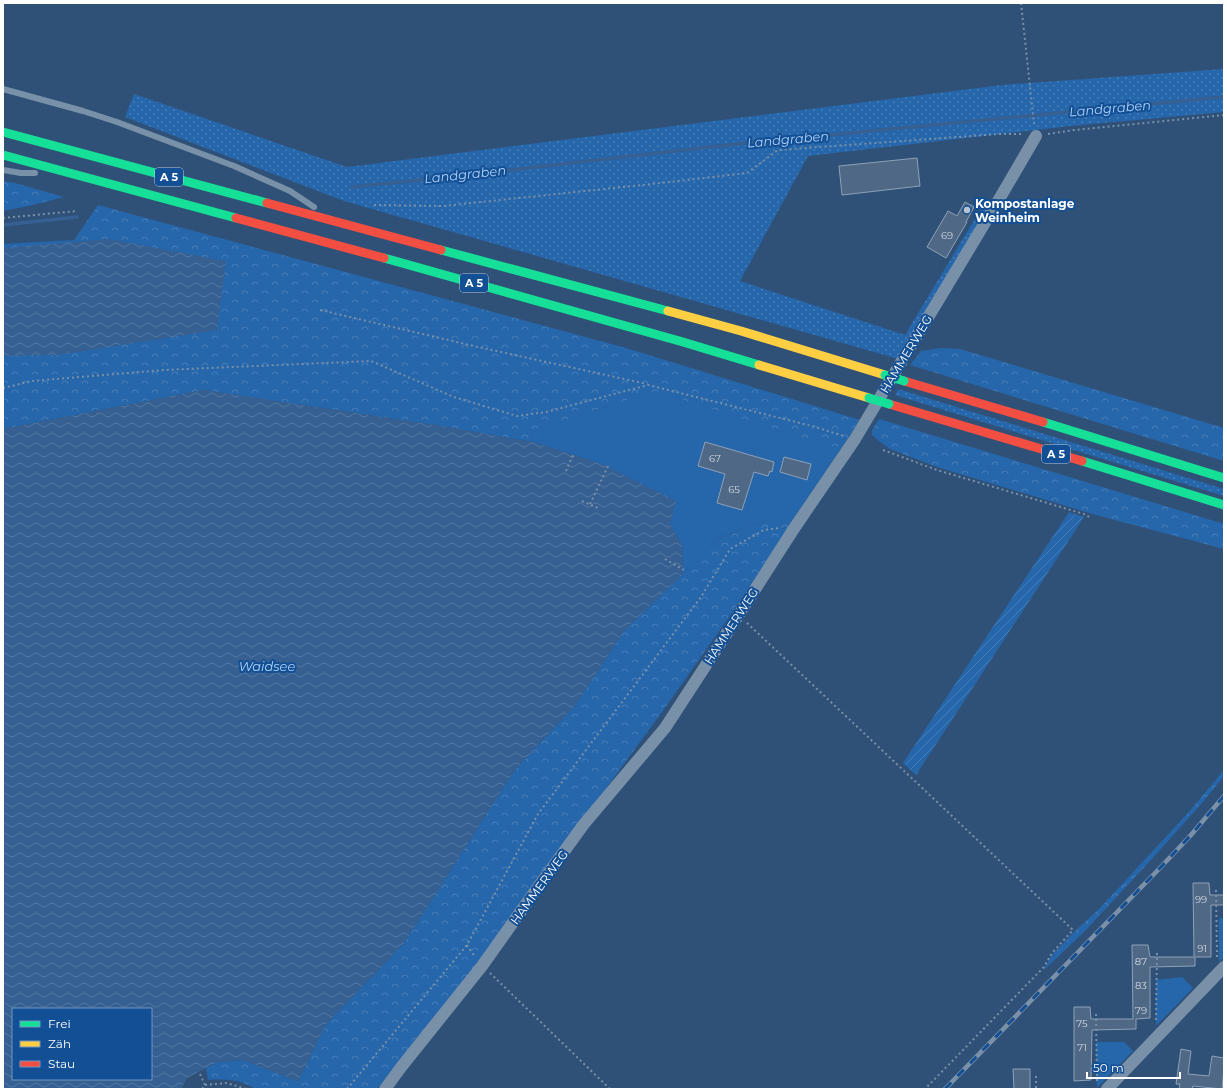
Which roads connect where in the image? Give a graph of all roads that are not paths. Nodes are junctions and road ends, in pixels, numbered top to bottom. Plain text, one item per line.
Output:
1 (3, 89) edge
2 (3, 132) edge
3 (1036, 136) road end
4 (3, 155) edge
5 (3, 170) edge
6 (42, 174) dead end
7 (49, 174) dead end
8 (78, 175) junction
9 (336, 221) junction
10 (1224, 478) edge
11 (1224, 505) edge
12 (1220, 971) edge
13 (385, 1089) edge
14 (1102, 1089) edge

1 - 9 lane
2 - 9 highway, A 5
3 - 13 street, HAMMERWEG
4 - 8 highway, A 5
5 - 6 lane
7 - 8 lane
8 - 11 highway, A 5, bridge
9 - 10 highway, A 5, bridge
12 - 14 street

